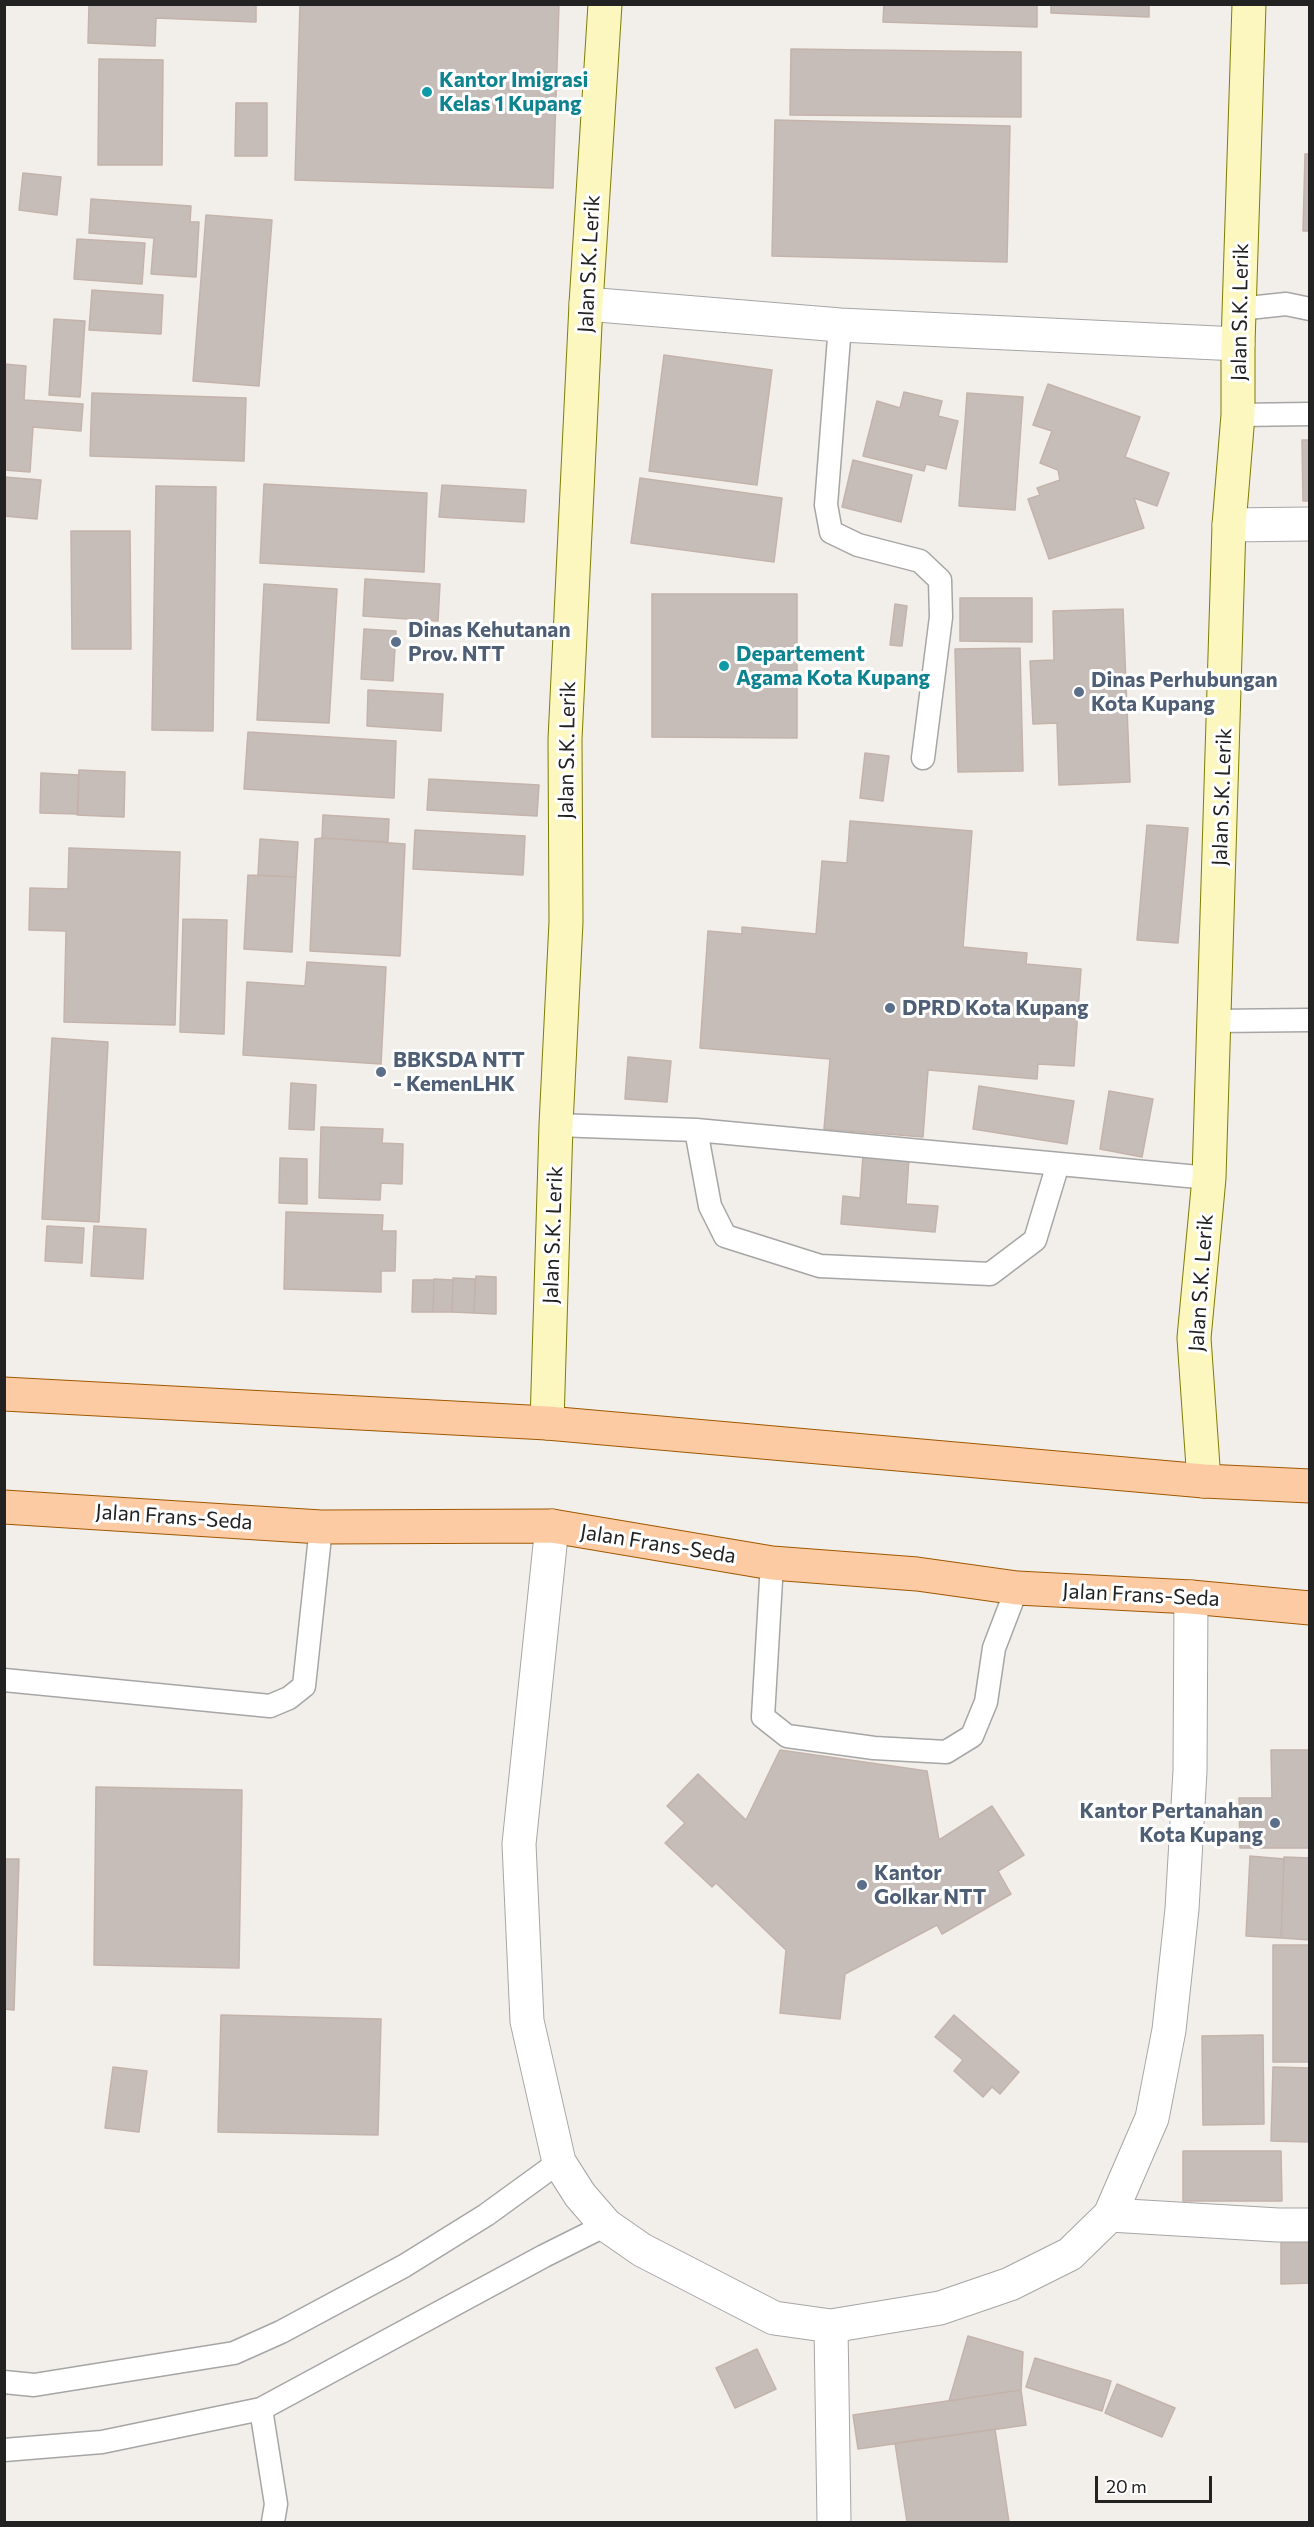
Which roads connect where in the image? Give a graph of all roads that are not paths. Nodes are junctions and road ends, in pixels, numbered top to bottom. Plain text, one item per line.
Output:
1 (605, 4) edge
2 (1249, 4) edge
3 (586, 304) junction
4 (1239, 309) junction
5 (1310, 309) edge
6 (840, 325) junction
7 (1238, 344) junction
8 (1310, 414) edge
9 (1239, 415) junction
10 (1310, 524) edge
11 (1229, 525) junction
12 (923, 758) dead end
13 (1310, 1020) edge
14 (1215, 1022) junction
15 (556, 1125) junction
16 (696, 1130) junction
17 (1058, 1164) junction
18 (1209, 1178) junction
19 (4, 1395) edge
20 (547, 1423) junction
21 (1204, 1481) junction
22 (1310, 1486) edge
23 (4, 1507) edge
24 (552, 1526) junction
25 (321, 1527) junction
26 (771, 1563) junction
27 (1017, 1588) junction
28 (1191, 1597) junction
29 (1310, 1608) edge
30 (4, 1680) edge
31 (559, 2162) junction
32 (1110, 2215) junction
33 (606, 2225) junction
34 (1310, 2225) edge
35 (831, 2326) junction
36 (4, 2382) edge
37 (261, 2409) junction
38 (4, 2450) edge
39 (273, 2523) edge
40 (834, 2523) edge

1 - 3 main road, Jalan S.K. Lerik
2 - 4 main road, Jalan S.K. Lerik
3 - 6 street
3 - 15 main road, Jalan S.K. Lerik
4 - 5 lane
4 - 7 main road, Jalan S.K. Lerik
6 - 7 street
6 - 12 lane
7 - 9 main road, Jalan S.K. Lerik
8 - 9 lane
9 - 11 main road, Jalan S.K. Lerik
10 - 11 street
11 - 14 main road, Jalan S.K. Lerik
13 - 14 lane
14 - 18 main road, Jalan S.K. Lerik
15 - 16 lane
15 - 20 main road, Jalan S.K. Lerik
16 - 17 lane
16 - 17 lane
17 - 18 lane
18 - 21 main road, Jalan S.K. Lerik
19 - 20 main road
20 - 21 main road
21 - 22 main road
23 - 25 main road, Jalan Frans-Seda
24 - 25 main road, Jalan Frans-Seda
24 - 26 main road, Jalan Frans-Seda
24 - 31 street
25 - 30 lane
26 - 27 main road, Jalan Frans-Seda
26 - 27 lane
27 - 28 main road, Jalan Frans-Seda
28 - 29 main road, Jalan Frans-Seda
28 - 32 street
31 - 33 street
31 - 36 lane
32 - 34 street
32 - 35 street
33 - 35 street
33 - 37 lane
35 - 40 street
37 - 38 lane
37 - 39 lane

